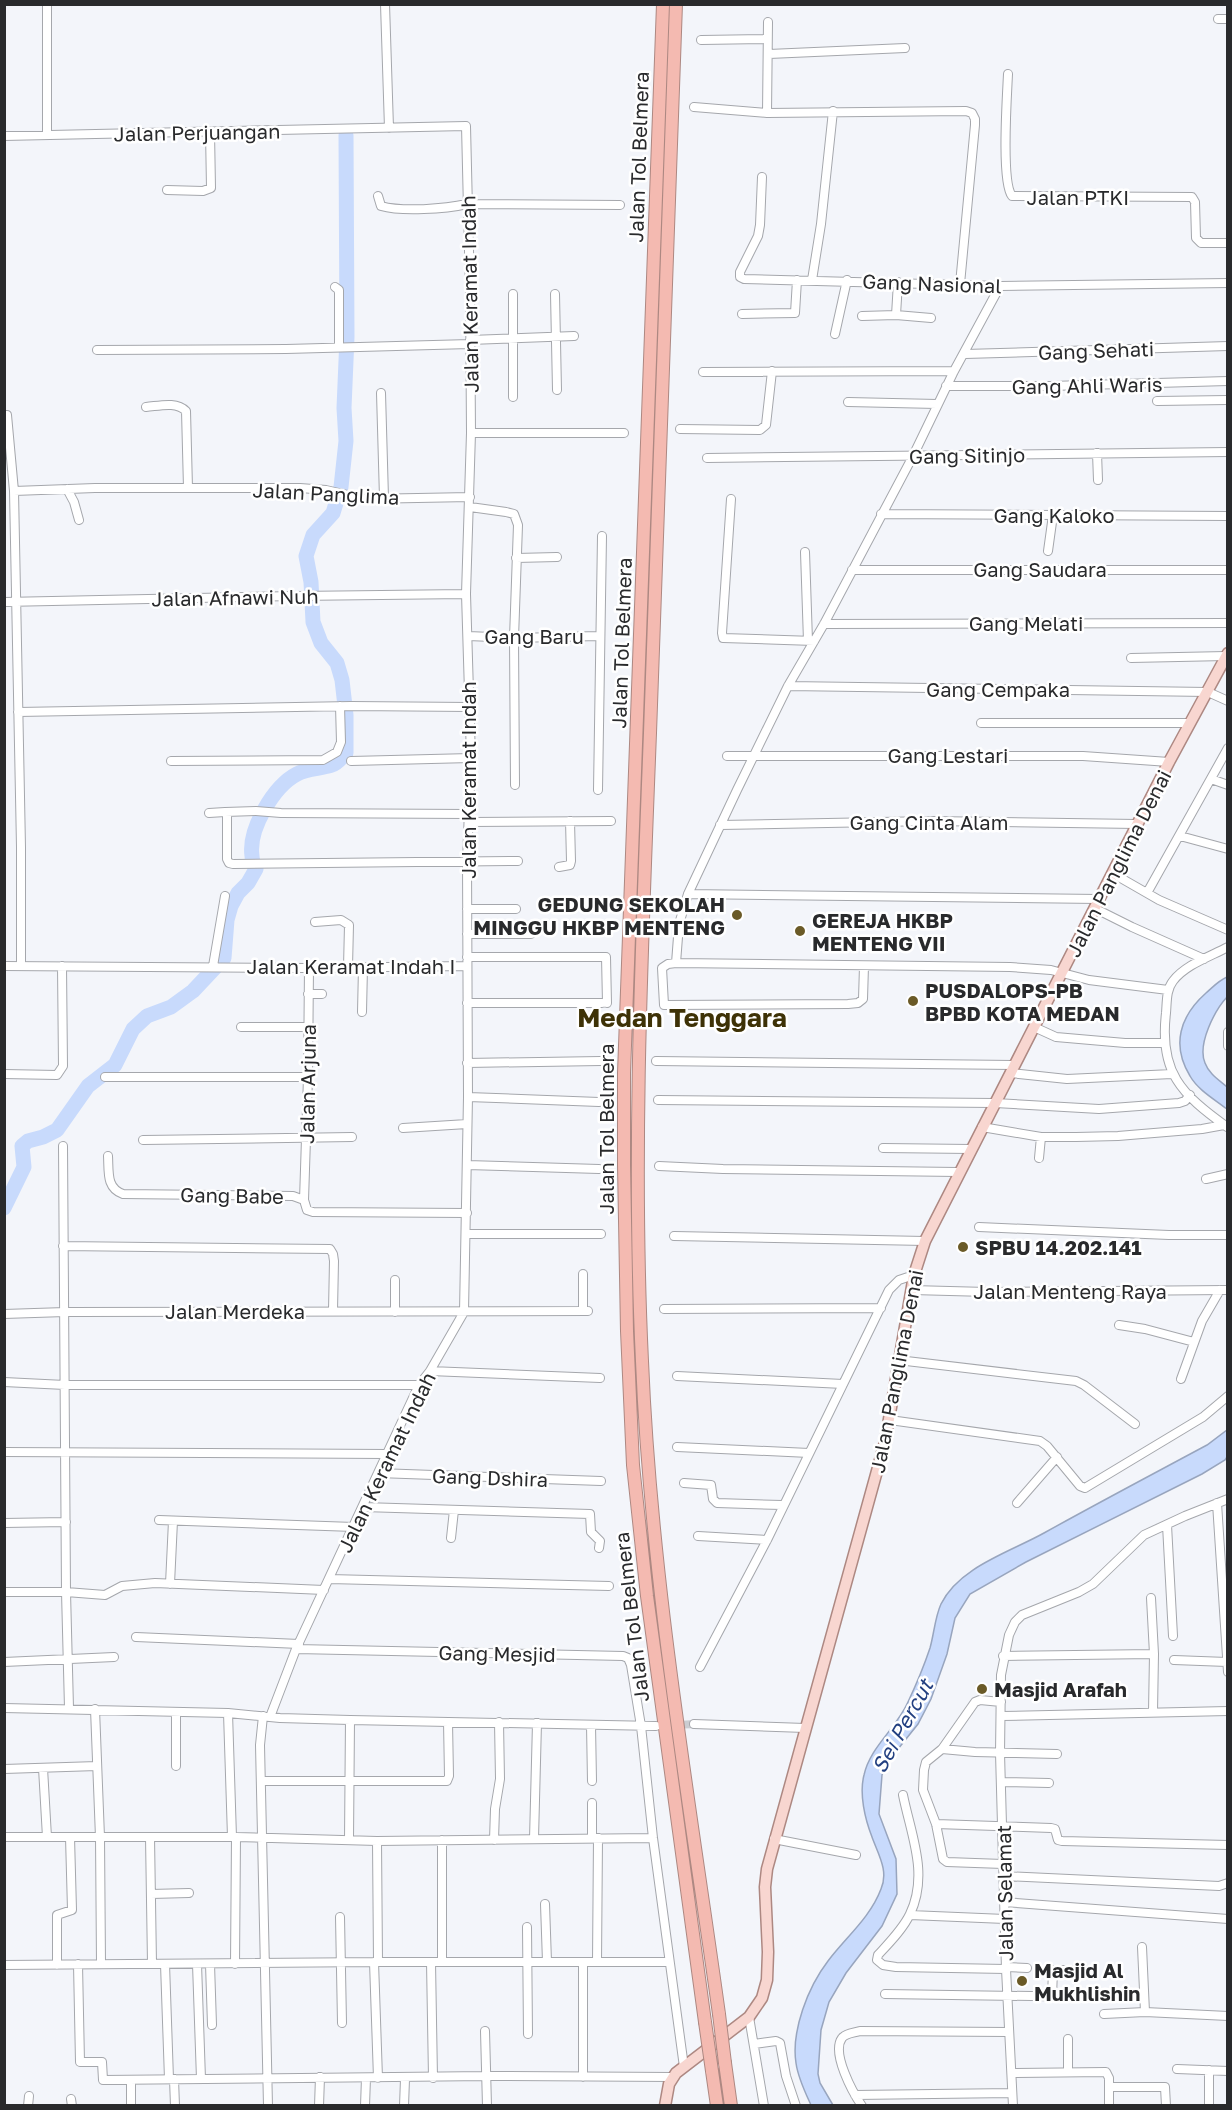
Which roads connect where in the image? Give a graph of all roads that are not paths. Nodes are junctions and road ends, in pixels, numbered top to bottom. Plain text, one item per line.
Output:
1 (47, 4) edge
2 (385, 4) edge
3 (663, 4) edge
4 (676, 4) edge
5 (1218, 19) dead end
6 (1227, 19) edge
7 (768, 21) dead end
8 (768, 39) junction
9 (701, 40) dead end
10 (905, 48) dead end
11 (769, 54) junction
12 (1008, 74) dead end
13 (694, 107) dead end
14 (833, 111) junction
15 (767, 113) junction
16 (389, 129) junction
17 (210, 132) junction
18 (47, 134) junction
19 (4, 136) edge
20 (762, 177) dead end
21 (167, 190) dead end
22 (378, 196) dead end
23 (467, 204) junction
24 (620, 205) dead end
25 (1227, 243) edge
26 (797, 280) junction
27 (812, 280) junction
28 (847, 280) junction
29 (898, 282) junction
30 (1227, 283) edge
31 (960, 284) junction
32 (1000, 286) junction
33 (335, 287) dead end
34 (513, 294) dead end
35 (555, 294) dead end
36 (742, 314) dead end
37 (896, 315) junction
38 (862, 316) dead end
39 (931, 318) dead end
40 (835, 334) dead end
41 (574, 336) dead end
42 (555, 337) junction
43 (513, 338) junction
44 (470, 342) junction
45 (1227, 346) edge
46 (340, 347) junction
47 (97, 350) dead end
48 (965, 354) junction
49 (772, 371) junction
50 (954, 371) junction
51 (703, 372) dead end
52 (1227, 381) edge
53 (946, 386) junction
54 (556, 390) dead end
55 (381, 393) dead end
56 (513, 397) dead end
57 (1227, 400) edge
58 (1157, 401) dead end
59 (848, 402) dead end
60 (937, 404) junction
61 (147, 407) dead end
62 (4, 416) edge
63 (680, 429) dead end
64 (471, 433) junction
65 (624, 433) dead end
66 (1227, 452) edge
67 (1097, 453) junction
68 (912, 456) junction
69 (707, 458) dead end
70 (1098, 480) dead end
71 (188, 488) junction
72 (67, 489) junction
73 (14, 490) junction
74 (384, 498) junction
75 (731, 500) dead end
76 (470, 502) junction
77 (881, 514) junction
78 (1053, 515) junction
79 (1227, 516) edge
80 (79, 520) dead end
81 (602, 536) dead end
82 (1048, 551) dead end
83 (805, 552) dead end
84 (556, 557) dead end
85 (516, 558) junction
86 (852, 570) junction
87 (1227, 570) edge
88 (466, 594) junction
89 (4, 602) edge
90 (15, 602) junction
91 (1227, 623) edge
92 (824, 624) junction
93 (468, 636) junction
94 (599, 636) junction
95 (514, 638) junction
96 (811, 641) junction
97 (1227, 655) edge
98 (1131, 658) dead end
99 (788, 686) junction
100 (1208, 692) junction
101 (1227, 701) edge
102 (341, 706) junction
103 (470, 707) junction
104 (18, 711) junction
105 (981, 723) dead end
106 (1190, 723) junction
107 (1227, 748) edge
108 (727, 756) dead end
109 (755, 756) junction
110 (471, 758) junction
111 (171, 761) dead end
112 (351, 761) dead end
113 (1169, 762) junction
114 (1211, 779) junction
115 (515, 785) dead end
116 (1227, 785) edge
117 (598, 790) dead end
118 (225, 812) junction
119 (209, 813) dead end
120 (469, 818) junction
121 (570, 821) junction
122 (611, 821) dead end
123 (1137, 824) junction
124 (720, 825) junction
125 (1180, 836) junction
126 (1227, 849) edge
127 (467, 861) junction
128 (518, 861) dead end
129 (559, 867) dead end
130 (1112, 873) junction
131 (1147, 893) junction
132 (688, 894) junction
133 (225, 896) dead end
134 (1096, 903) junction
135 (467, 909) junction
136 (516, 909) dead end
137 (315, 922) dead end
138 (1227, 930) edge
139 (467, 934) junction
140 (531, 934) dead end
141 (1227, 947) edge
142 (1204, 959) junction
143 (467, 962) junction
144 (676, 963) junction
145 (4, 966) edge
146 (21, 966) junction
147 (62, 966) junction
148 (214, 966) junction
149 (864, 966) junction
150 (348, 967) junction
151 (363, 967) junction
152 (309, 968) junction
153 (1062, 972) junction
154 (1168, 990) junction
155 (308, 994) junction
156 (322, 994) dead end
157 (467, 1003) junction
158 (363, 1012) dead end
159 (241, 1027) dead end
160 (308, 1027) junction
161 (1034, 1027) junction
162 (1227, 1032) edge
163 (1164, 1043) junction
164 (1227, 1046) edge
165 (601, 1061) dead end
166 (656, 1061) dead end
167 (467, 1063) junction
168 (1012, 1069) junction
169 (4, 1074) edge
170 (1172, 1074) junction
171 (105, 1077) dead end
172 (308, 1077) junction
173 (1190, 1095) junction
174 (468, 1097) junction
175 (658, 1100) dead end
176 (599, 1102) dead end
177 (994, 1103) junction
178 (467, 1125) junction
179 (1226, 1126) edge
180 (982, 1127) junction
181 (403, 1128) dead end
182 (352, 1137) dead end
183 (1041, 1137) junction
184 (306, 1139) junction
185 (142, 1140) dead end
186 (63, 1146) dead end
187 (883, 1148) dead end
188 (971, 1149) junction
189 (108, 1156) dead end
190 (1039, 1158) dead end
191 (467, 1164) junction
192 (659, 1166) dead end
193 (599, 1169) dead end
194 (958, 1172) junction
195 (1227, 1174) edge
196 (1206, 1179) dead end
197 (304, 1200) junction
198 (467, 1213) junction
199 (979, 1227) dead end
200 (467, 1234) junction
201 (601, 1234) dead end
202 (1227, 1235) edge
203 (674, 1236) dead end
204 (925, 1241) junction
205 (63, 1246) junction
206 (583, 1274) dead end
207 (914, 1275) junction
208 (395, 1280) dead end
209 (912, 1290) junction
210 (1224, 1290) edge
211 (881, 1308) junction
212 (664, 1309) dead end
213 (333, 1311) junction
214 (65, 1312) junction
215 (395, 1312) junction
216 (464, 1312) junction
217 (5, 1314) edge
218 (1119, 1325) dead end
219 (1194, 1342) junction
220 (898, 1360) junction
221 (429, 1371) junction
222 (677, 1376) dead end
223 (600, 1378) dead end
224 (1181, 1379) dead end
225 (4, 1382) edge
226 (843, 1384) junction
227 (65, 1385) junction
228 (419, 1385) junction
229 (1227, 1396) edge
230 (890, 1420) junction
231 (1135, 1424) dead end
232 (677, 1447) dead end
233 (4, 1452) edge
234 (66, 1452) junction
235 (387, 1454) junction
236 (809, 1454) junction
237 (1056, 1457) junction
238 (378, 1473) junction
239 (601, 1480) dead end
240 (684, 1483) dead end
241 (1227, 1499) edge
242 (1017, 1503) dead end
243 (1217, 1503) junction
244 (782, 1505) junction
245 (363, 1507) junction
246 (454, 1510) junction
247 (159, 1520) dead end
248 (173, 1521) junction
249 (66, 1522) junction
250 (4, 1523) edge
251 (1167, 1525) junction
252 (354, 1527) junction
253 (698, 1536) dead end
254 (451, 1538) dead end
255 (767, 1540) junction
256 (600, 1548) dead end
257 (329, 1579) junction
258 (170, 1584) junction
259 (609, 1586) dead end
260 (324, 1590) junction
261 (4, 1592) edge
262 (66, 1592) junction
263 (1151, 1598) dead end
264 (1173, 1636) dead end
265 (136, 1637) dead end
266 (298, 1646) junction
267 (1154, 1654) junction
268 (1003, 1656) junction
269 (114, 1657) dead end
270 (66, 1659) junction
271 (1174, 1660) dead end
272 (4, 1662) edge
273 (1227, 1662) edge
274 (700, 1667) dead end
275 (1227, 1672) edge
276 (1001, 1702) junction
277 (4, 1708) edge
278 (69, 1708) junction
279 (95, 1709) junction
280 (1227, 1711) edge
281 (176, 1712) junction
282 (1154, 1712) junction
283 (228, 1713) junction
284 (266, 1716) junction
285 (1002, 1716) junction
286 (350, 1720) junction
287 (448, 1722) junction
288 (499, 1722) junction
289 (537, 1723) junction
290 (694, 1724) tunnel mouth
291 (591, 1725) junction
292 (641, 1726) junction
293 (656, 1726) tunnel mouth
294 (805, 1728) junction
295 (942, 1749) junction
296 (1000, 1754) junction
297 (1057, 1754) dead end
298 (97, 1766) junction
299 (176, 1766) dead end
300 (44, 1767) junction
301 (4, 1769) edge
302 (261, 1781) junction
303 (592, 1781) dead end
304 (350, 1782) junction
305 (1001, 1782) junction
306 (1049, 1783) dead end
307 (903, 1795) dead end
308 (592, 1803) dead end
309 (936, 1824) junction
310 (1002, 1825) junction
311 (4, 1837) edge
312 (47, 1837) junction
313 (70, 1837) junction
314 (100, 1837) junction
315 (150, 1837) junction
316 (234, 1837) junction
317 (262, 1838) junction
318 (595, 1838) junction
319 (653, 1838) junction
320 (534, 1839) junction
321 (774, 1839) junction
322 (349, 1840) junction
323 (442, 1840) junction
324 (494, 1840) junction
325 (377, 1841) junction
326 (1227, 1845) edge
327 (856, 1855) dead end
328 (1003, 1864) junction
329 (1004, 1876) junction
330 (1227, 1883) edge
331 (189, 1893) dead end
332 (152, 1894) junction
333 (1004, 1902) junction
334 (545, 1904) dead end
335 (910, 1915) junction
336 (340, 1917) dead end
337 (1005, 1919) junction
338 (1227, 1919) edge
339 (527, 1927) dead end
340 (1142, 1947) dead end
341 (341, 1962) junction
342 (376, 1962) junction
343 (431, 1962) junction
344 (442, 1962) junction
345 (527, 1962) junction
346 (547, 1962) junction
347 (583, 1962) junction
348 (597, 1962) junction
349 (669, 1962) junction
350 (264, 1963) junction
351 (78, 1964) junction
352 (100, 1964) junction
353 (152, 1964) junction
354 (165, 1964) junction
355 (197, 1964) junction
356 (210, 1964) junction
357 (235, 1964) junction
358 (4, 1965) edge
359 (57, 1965) junction
360 (1006, 1968) junction
361 (1027, 1968) dead end
362 (1085, 1970) dead end
363 (885, 1994) dead end
364 (1007, 1997) junction
365 (1052, 1997) junction
366 (1097, 1997) dead end
367 (1144, 2012) junction
368 (1104, 2014) dead end
369 (1227, 2016) edge
370 (749, 2017) junction
371 (342, 2023) dead end
372 (212, 2025) dead end
373 (485, 2031) dead end
374 (1009, 2032) junction
375 (528, 2034) dead end
376 (1068, 2039) dead end
377 (754, 2044) junction
378 (684, 2067) junction
379 (1177, 2069) dead end
380 (1209, 2070) junction
381 (1227, 2071) edge
382 (1068, 2072) junction
383 (1012, 2073) junction
384 (487, 2076) junction
385 (583, 2077) junction
386 (673, 2077) junction
387 (320, 2078) junction
388 (366, 2078) junction
389 (378, 2078) junction
390 (433, 2078) junction
391 (172, 2079) junction
392 (201, 2079) junction
393 (267, 2079) junction
394 (405, 2079) junction
395 (131, 2080) junction
396 (1113, 2087) dead end
397 (1012, 2093) junction
398 (28, 2096) dead end
399 (855, 2096) junction
400 (28, 2106) edge
401 (131, 2106) edge
402 (175, 2106) edge
403 (268, 2106) edge
404 (319, 2106) edge
405 (365, 2106) edge
406 (404, 2106) edge
407 (487, 2106) edge
408 (665, 2106) edge
409 (717, 2106) edge
410 (731, 2106) edge
411 (764, 2106) edge
412 (796, 2106) edge
413 (862, 2106) edge
414 (1013, 2106) edge
415 (1109, 2106) edge
416 (1166, 2106) edge
417 (1209, 2106) edge

1 - 18 street
2 - 16 street
3 - 409 highway, Jalan Tol Belmera, bridge
4 - 410 highway, Jalan Tol Belmera, bridge
5 - 6 street
7 - 8 street
8 - 9 street
8 - 11 street
10 - 11 street
11 - 15 street
12 - 25 street, Jalan PTKI
13 - 15 street
14 - 15 street
14 - 27 street
14 - 31 street
16 - 17 street, Jalan Perjuangan
16 - 23 street, Jalan Keramat Indah
17 - 18 street, Jalan Perjuangan
17 - 21 street
18 - 19 street, Jalan Perjuangan
20 - 26 street, Gang Nasional
22 - 23 street
23 - 24 street
23 - 44 street, Jalan Keramat Indah
26 - 27 street, Gang Nasional
26 - 36 street
27 - 28 street, Gang Nasional
28 - 29 street, Gang Nasional
28 - 40 street
29 - 31 street, Gang Nasional
29 - 37 street
30 - 32 street, Gang Nasional
31 - 32 street, Gang Nasional
32 - 48 street
33 - 46 street
34 - 43 street
35 - 42 street
37 - 38 street
37 - 39 street
41 - 42 street
42 - 43 street
42 - 54 street
43 - 44 street
43 - 56 street
44 - 46 street
44 - 64 street, Jalan Keramat Indah
45 - 48 street, Gang Sehati
46 - 47 street
48 - 50 street
49 - 50 street
49 - 51 street
49 - 63 street
50 - 53 street
52 - 53 street, Gang Ahli Waris
53 - 60 street
55 - 74 street
57 - 58 street
59 - 60 street
60 - 68 street
61 - 71 street
62 - 73 street
64 - 65 street
64 - 76 street, Jalan Keramat Indah
66 - 67 street, Gang Sitinjo
67 - 68 street, Gang Sitinjo
67 - 70 street
68 - 69 street, Gang Sitinjo
68 - 77 street
71 - 72 street, Jalan Panglima
71 - 74 street, Jalan Panglima
72 - 73 street, Jalan Panglima
72 - 80 street
73 - 90 street
74 - 76 street, Jalan Panglima
75 - 96 street
76 - 85 street, Jalan Panglima
76 - 88 street, Jalan Keramat Indah
77 - 78 street, Gang Kaloko
77 - 86 street
78 - 79 street, Gang Kaloko
78 - 82 street
81 - 94 street
83 - 96 street
84 - 85 street
85 - 95 street
86 - 87 street, Gang Saudara
86 - 92 street
88 - 90 street, Jalan Afnawi Nuh
88 - 93 street, Jalan Keramat Indah
89 - 90 street, Jalan Afnawi Nuh
90 - 104 street
91 - 92 street, Gang Melati
92 - 96 street
93 - 95 street, Gang Baru
93 - 103 street, Jalan Keramat Indah
94 - 95 street, Gang Baru
94 - 117 street
95 - 115 street
96 - 99 street
97 - 98 street
97 - 100 main road, Jalan Panglima Denai
99 - 100 street, Gang Cempaka
99 - 109 street
100 - 101 street
100 - 106 main road, Jalan Panglima Denai
102 - 103 street
102 - 104 street
102 - 111 street
103 - 110 street, Jalan Keramat Indah
104 - 146 street
105 - 106 street
106 - 113 main road, Jalan Panglima Denai
107 - 114 street
108 - 109 street, Gang Lestari
109 - 113 street, Gang Lestari
109 - 124 street
110 - 112 street
110 - 120 street, Jalan Keramat Indah
113 - 123 main road, Jalan Panglima Denai
114 - 116 street
114 - 125 street
118 - 119 street
118 - 120 street
118 - 127 street
120 - 121 street
120 - 127 street, Jalan Keramat Indah
121 - 122 street
121 - 129 street
123 - 124 street, Gang Cinta Alam
123 - 130 main road, Jalan Panglima Denai
124 - 132 street
125 - 126 street
125 - 131 street
127 - 128 street
127 - 135 street, Jalan Keramat Indah
130 - 131 street
130 - 134 main road, Jalan Panglima Denai
131 - 138 street
132 - 134 street
132 - 144 street
133 - 148 street
134 - 142 street
134 - 153 main road, Jalan Panglima Denai
135 - 136 street
135 - 139 street, Jalan Keramat Indah
137 - 150 street
139 - 140 street
139 - 143 street, Jalan Keramat Indah
141 - 142 street
142 - 154 street
143 - 151 street, Jalan Keramat Indah I
143 - 157 street, Jalan Keramat Indah
143 - 157 street, Jalan Keramat Indah I
144 - 149 street
144 - 149 street
145 - 146 street, Jalan Keramat Indah I
146 - 147 street, Jalan Keramat Indah I
147 - 148 street, Jalan Keramat Indah I
147 - 169 street
148 - 152 street, Jalan Keramat Indah I
149 - 153 street
150 - 151 street, Jalan Keramat Indah I
150 - 152 street, Jalan Keramat Indah I
151 - 158 street
152 - 155 street, Jalan Arjuna
153 - 154 street
153 - 161 main road, Jalan Panglima Denai
154 - 163 street
155 - 156 street
155 - 160 street, Jalan Arjuna
157 - 167 street, Jalan Keramat Indah
159 - 160 street
160 - 172 street, Jalan Arjuna
161 - 163 street
161 - 168 main road, Jalan Panglima Denai
162 - 164 street
163 - 170 street
165 - 167 street
166 - 168 street
167 - 174 street, Jalan Keramat Indah
168 - 170 street
168 - 177 main road, Jalan Panglima Denai
170 - 173 street
171 - 172 street
172 - 184 street, Jalan Arjuna
173 - 177 street
173 - 179 street
174 - 176 street
174 - 178 street, Jalan Keramat Indah
175 - 177 street
177 - 180 main road, Jalan Panglima Denai
178 - 181 street
178 - 191 street, Jalan Keramat Indah
179 - 183 street
180 - 183 street
180 - 188 main road, Jalan Panglima Denai
182 - 184 street
183 - 190 street
184 - 185 street
184 - 197 street, Jalan Arjuna
186 - 205 street
187 - 188 street
188 - 194 main road, Jalan Panglima Denai
189 - 197 street, Gang Babe
191 - 193 street
191 - 198 street, Jalan Keramat Indah
192 - 194 street
194 - 204 main road, Jalan Panglima Denai
195 - 196 street
197 - 198 street, Gang Babe
198 - 200 street, Jalan Keramat Indah
199 - 202 street
200 - 201 street
200 - 216 street, Jalan Keramat Indah
203 - 204 street
204 - 207 main road, Jalan Panglima Denai
205 - 213 street
205 - 214 street
206 - 216 street, Jalan Merdeka
207 - 209 main road, Jalan Panglima Denai
207 - 211 street
208 - 215 street
209 - 210 street, Jalan Menteng Raya
209 - 220 main road, Jalan Panglima Denai
210 - 219 street
211 - 212 street
211 - 226 street
213 - 214 street, Jalan Merdeka
213 - 215 street, Jalan Merdeka
214 - 217 street, Jalan Merdeka
214 - 227 street
215 - 216 street, Jalan Merdeka
216 - 221 street, Jalan Keramat Indah
218 - 219 street
219 - 224 street
220 - 230 main road, Jalan Panglima Denai
220 - 231 street
221 - 223 street
221 - 228 street, Jalan Keramat Indah
222 - 226 street
225 - 227 street
226 - 236 street
227 - 228 street
227 - 234 street
228 - 235 street, Jalan Keramat Indah
229 - 237 street
230 - 237 street
230 - 294 main road, Jalan Panglima Denai
232 - 236 street
233 - 234 street
234 - 235 street
234 - 249 street
235 - 238 street, Jalan Keramat Indah
236 - 244 street
237 - 242 street
238 - 239 street, Gang Dshira
238 - 245 street, Jalan Keramat Indah
240 - 244 street
241 - 243 street, Jalan Selamat
243 - 251 street, Jalan Selamat
243 - 273 street
244 - 255 street
245 - 246 street
245 - 252 street, Jalan Keramat Indah
246 - 254 street
246 - 256 street
247 - 248 street
248 - 252 street
248 - 258 street
249 - 250 street
249 - 262 street
251 - 264 street
251 - 268 street, Jalan Selamat
252 - 257 street, Jalan Keramat Indah
253 - 255 street
255 - 274 street
257 - 259 street
257 - 260 street, Jalan Keramat Indah
258 - 260 street
258 - 262 street
260 - 266 street, Jalan Keramat Indah
261 - 262 street
262 - 270 street
263 - 267 street
265 - 266 street, Gang Mesjid
266 - 284 street, Jalan Keramat Indah
266 - 292 street, Gang Mesjid
267 - 268 street
267 - 282 street
268 - 276 street, Jalan Selamat
269 - 270 street
270 - 272 street
270 - 278 street
271 - 273 street
273 - 275 street
276 - 285 street, Jalan Selamat
276 - 295 street
277 - 278 street
278 - 279 street
279 - 281 street
279 - 298 street
280 - 282 street
281 - 283 street
281 - 299 street
282 - 285 street
283 - 284 street
283 - 316 street
284 - 286 street
284 - 302 street, Jalan Keramat Indah
285 - 296 street, Jalan Selamat
286 - 287 street
286 - 304 street
287 - 288 street
287 - 304 street
288 - 289 street
288 - 324 street
289 - 291 street
289 - 320 street
290 - 294 street
291 - 292 street
291 - 303 street
292 - 293 street
292 - 319 street, Gang Mesjid
294 - 321 main road, Jalan Panglima Denai
295 - 296 street
295 - 309 street
296 - 297 street
296 - 305 street, Jalan Selamat
298 - 300 street
298 - 314 street
300 - 301 street
300 - 312 street
302 - 304 street
302 - 317 street, Jalan Keramat Indah
304 - 322 street
305 - 306 street
305 - 310 street, Jalan Selamat
307 - 335 street
308 - 318 street
309 - 310 street
309 - 328 street
310 - 326 street
310 - 328 street, Jalan Selamat
311 - 312 street
312 - 313 street
313 - 314 street
313 - 359 street
314 - 315 street
314 - 352 street
315 - 316 street
315 - 332 street
316 - 317 street
316 - 357 street
317 - 322 street
317 - 350 street, Jalan Keramat Indah
318 - 319 street
318 - 320 street
318 - 348 street
319 - 349 street, Gang Mesjid
320 - 324 street
321 - 327 street
321 - 370 main road, Jalan Panglima Denai
322 - 325 street
323 - 324 street
323 - 325 street
323 - 344 street
325 - 342 street
328 - 329 street, Jalan Selamat
329 - 330 street
329 - 333 street, Jalan Selamat
331 - 332 street
332 - 353 street
333 - 337 street, Jalan Selamat
333 - 338 street
334 - 346 street
335 - 337 street
335 - 360 street
336 - 341 street
337 - 360 street, Jalan Selamat
339 - 345 street
340 - 367 street
341 - 342 street
341 - 350 street
341 - 371 street
342 - 343 street
342 - 389 street
343 - 344 street
343 - 390 street
344 - 345 street
345 - 346 street
345 - 375 street
346 - 347 street
347 - 348 street
347 - 385 street
348 - 349 street
349 - 378 street, Gang Mesjid
350 - 357 street
350 - 393 street, Jalan Keramat Indah
351 - 352 street
351 - 359 street
351 - 395 street
352 - 353 street
353 - 354 street
354 - 355 street
354 - 391 street
355 - 356 street
355 - 392 street
356 - 357 street
356 - 372 street
358 - 359 street
360 - 361 street
360 - 364 street, Jalan Selamat
362 - 365 street
363 - 364 street
364 - 365 street
364 - 374 street, Jalan Selamat
365 - 366 street
367 - 368 street
367 - 369 street
370 - 377 street
370 - 378 main road, Jalan Panglima Denai
373 - 384 street
374 - 383 street, Jalan Selamat
374 - 399 street
376 - 382 street
377 - 411 street
377 - 412 street
378 - 386 main road, Jalan Panglima Denai
379 - 380 street
380 - 381 street
380 - 417 street
382 - 383 street
382 - 415 street
383 - 397 street, Jalan Selamat
384 - 385 street
384 - 390 street
384 - 407 street
385 - 386 street
386 - 408 main road
387 - 388 street
387 - 393 street
387 - 404 street
388 - 389 street
388 - 405 street
389 - 394 street
390 - 394 street
391 - 392 street
391 - 395 street
391 - 402 street
392 - 393 street
393 - 403 street, Jalan Keramat Indah
394 - 406 street
395 - 401 street
396 - 416 street
397 - 399 street
397 - 414 street, Jalan Selamat
398 - 400 street
399 - 413 street

